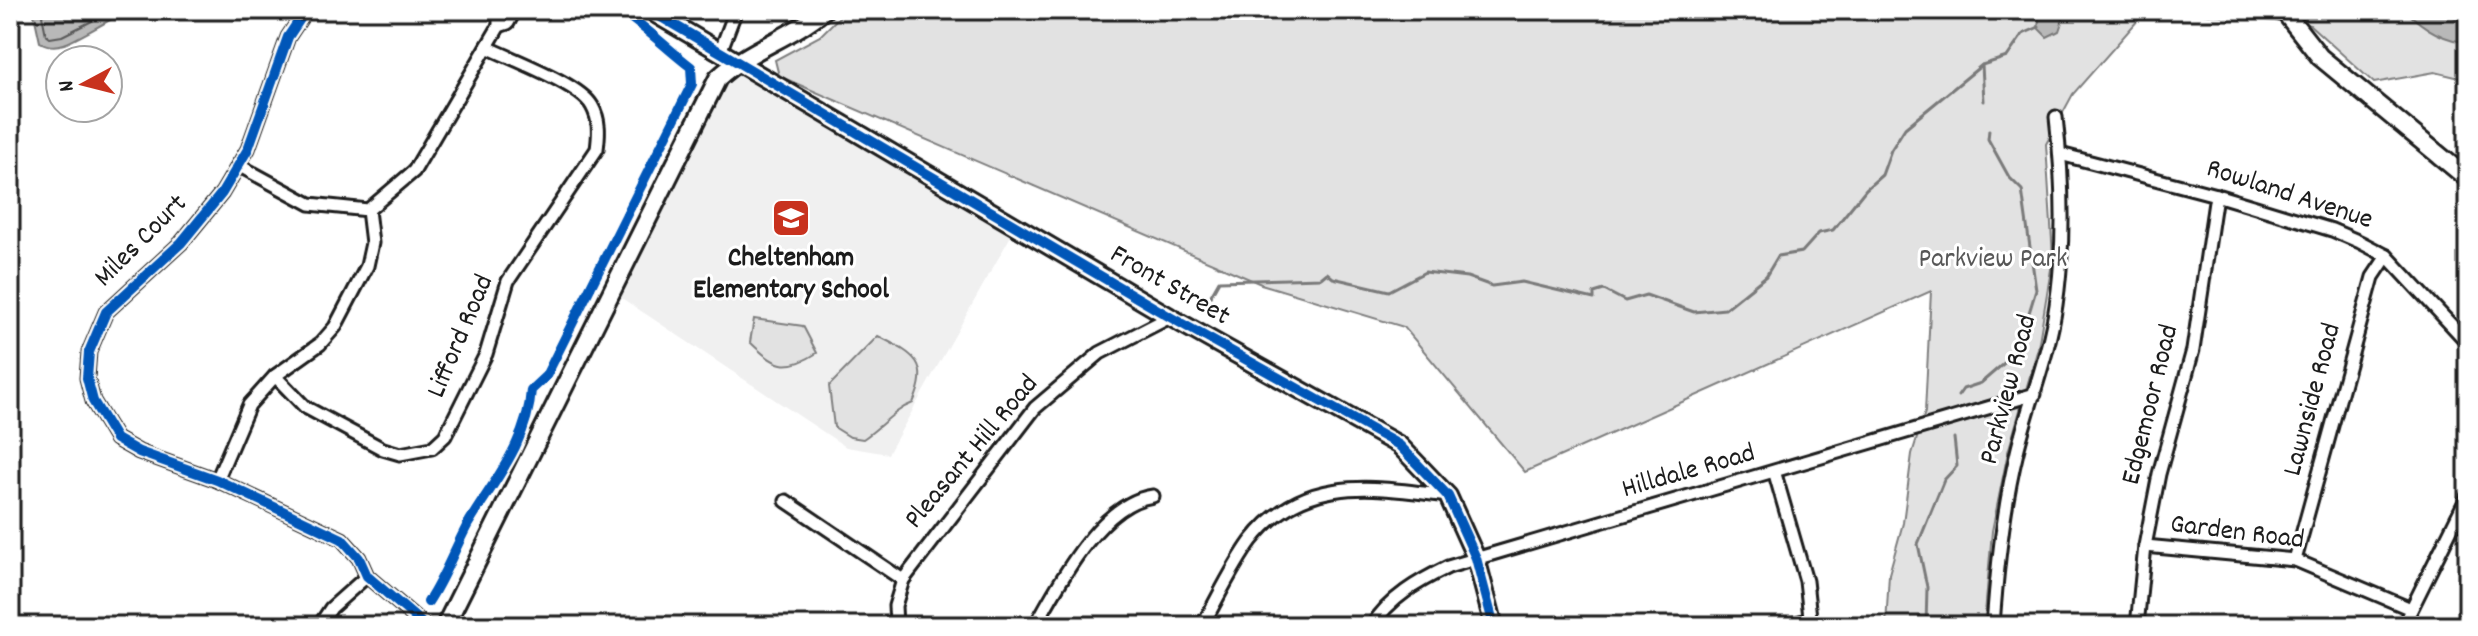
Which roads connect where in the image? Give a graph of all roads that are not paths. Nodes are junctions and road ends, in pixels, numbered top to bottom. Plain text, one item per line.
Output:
1 (306, 10) edge
2 (499, 10) edge
3 (515, 10) edge
4 (649, 10) edge
5 (736, 10) edge
6 (824, 10) edge
7 (2283, 10) edge
8 (499, 26) junction
9 (487, 47) junction
10 (720, 52) junction
11 (735, 62) junction
12 (2056, 117) dead end
13 (2060, 154) junction
14 (238, 165) junction
15 (2468, 179) edge
16 (2216, 195) junction
17 (368, 210) junction
18 (2387, 256) junction
19 (1170, 317) junction
20 (2468, 343) edge
21 (275, 376) junction
22 (2035, 394) junction
23 (1775, 474) junction
24 (217, 480) junction
25 (2468, 495) edge
26 (1153, 496) dead end
27 (1448, 496) junction
28 (786, 501) dead end
29 (2145, 546) junction
30 (1476, 558) junction
31 (2295, 560) junction
32 (367, 576) junction
33 (903, 580) junction
34 (2411, 609) junction
35 (1811, 623) edge
36 (319, 626) edge
37 (425, 626) edge
38 (445, 626) edge
39 (896, 626) edge
40 (1035, 626) edge
41 (1202, 626) edge
42 (1372, 626) edge
43 (1494, 626) edge
44 (1786, 626) edge
45 (1993, 626) edge
46 (2137, 626) edge
47 (2403, 626) edge

1 - 14 street, Miles Court
2 - 8 street
3 - 8 street
4 - 10 street, Front Street
5 - 10 street
6 - 11 street
7 - 15 street
8 - 9 street
9 - 17 street
9 - 21 street, Lifford Road
10 - 11 street, Front Street
11 - 19 street, Front Street
11 - 38 street
12 - 13 street, Parkview Road
13 - 16 street, Rowland Avenue
13 - 22 street, Parkview Road
14 - 17 street
14 - 24 street, Miles Court
16 - 18 street, Rowland Avenue
16 - 29 street, Edgemoor Road
17 - 21 street
18 - 20 street, Rowland Avenue
18 - 31 street, Lawnside Road
19 - 27 street, Front Street
19 - 33 street, Pleasant Hill Road
21 - 24 street
22 - 23 street, Hilldale Road
22 - 45 street, Parkview Road
23 - 30 street, Hilldale Road
23 - 35 street
24 - 32 street, Miles Court
25 - 34 street
26 - 40 street
27 - 30 street, Front Street
27 - 41 street
28 - 33 street
29 - 31 street, Garden Road
29 - 46 street, Edgemoor Road
30 - 42 street, Hilldale Road
30 - 43 street, Front Street
31 - 34 street, Garden Road
32 - 36 street
32 - 37 street, Miles Court
33 - 39 street, Pleasant Hill Road
34 - 47 street
35 - 44 street

